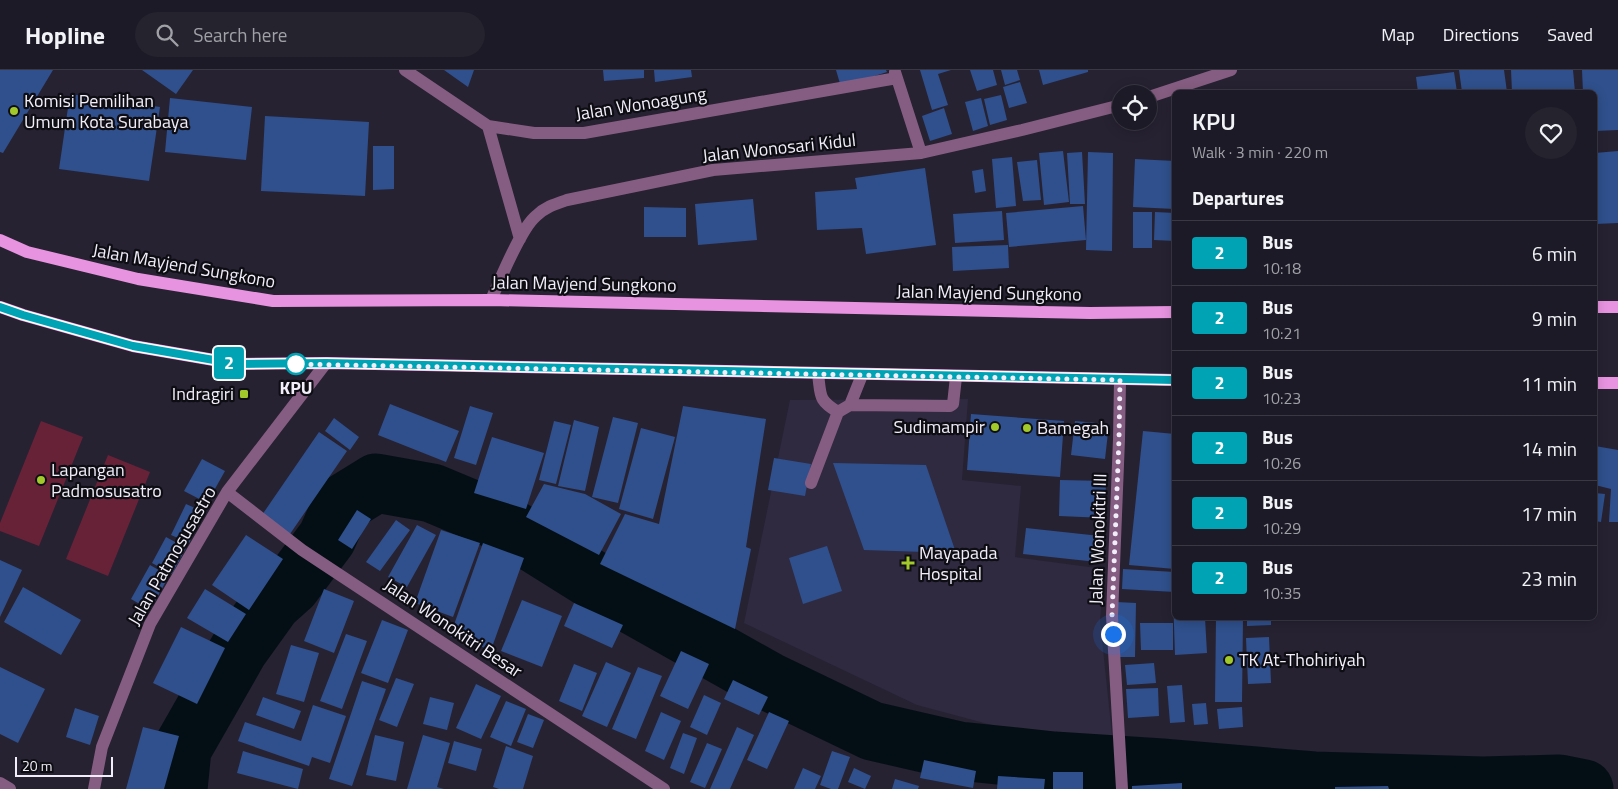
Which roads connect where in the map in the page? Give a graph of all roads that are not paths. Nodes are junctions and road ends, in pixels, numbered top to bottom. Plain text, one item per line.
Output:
1 (405, 70) edge
2 (1231, 70) edge
3 (896, 74) edge
4 (1157, 93) edge
5 (1112, 107) edge
6 (488, 126) junction
7 (921, 152) junction
8 (520, 239) junction
9 (0, 240) edge
10 (491, 300) junction
11 (0, 307) edge
12 (1597, 307) edge
13 (1618, 307) edge
14 (1172, 312) edge
15 (326, 363) junction
16 (818, 374) junction
17 (862, 375) junction
18 (956, 377) junction
19 (1120, 380) junction
20 (1172, 380) edge
21 (1597, 382) edge
22 (1618, 383) edge
23 (850, 405) junction
24 (838, 412) junction
25 (811, 483) dead end
26 (227, 492) junction
27 (0, 783) edge
28 (1122, 783) edge
29 (10, 789) edge
30 (94, 789) edge
31 (664, 789) edge

1 - 6 street, Jalan Wonoagung
2 - 4 street
3 - 6 street, Jalan Wonoagung
3 - 7 street
5 - 7 street, Jalan Wonosari Kidul
6 - 8 street
7 - 8 street, Jalan Wonosari Kidul
8 - 10 street, Jalan Wonosari Kidul
9 - 10 main road, Jalan Mayjend Sungkono
10 - 14 main road, Jalan Mayjend Sungkono
11 - 15 main road
12 - 13 main road
15 - 16 main road
15 - 26 street, Jalan Patmosusastro
16 - 17 main road
16 - 24 street
17 - 18 main road
17 - 23 street
18 - 19 main road
18 - 23 street
19 - 20 main road
19 - 28 street, Jalan Wonokitri III
21 - 22 main road
23 - 24 street
24 - 25 street
26 - 30 street, Jalan Patmosusastro
26 - 31 street, Jalan Wonokitri Besar
27 - 29 street

